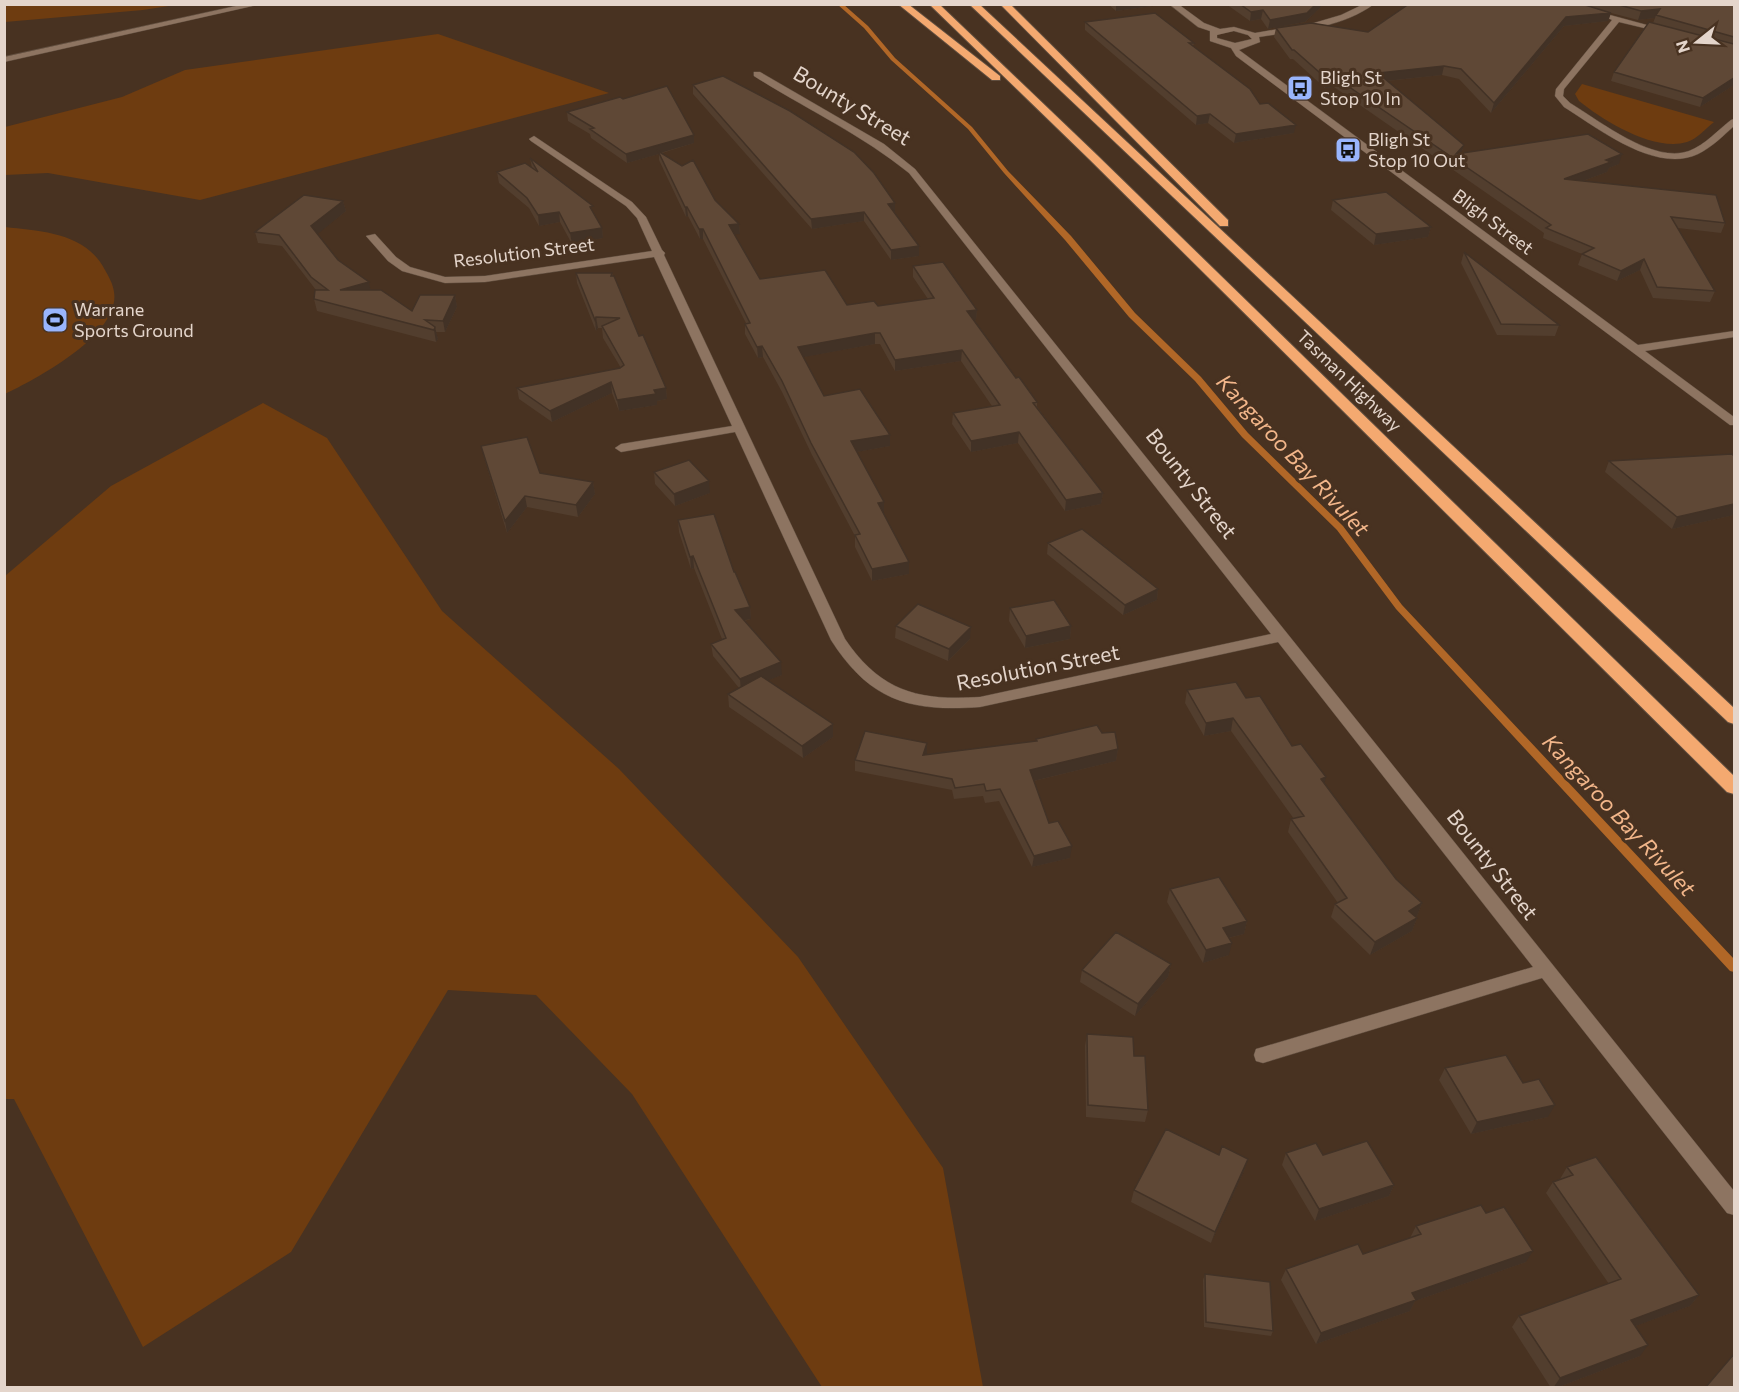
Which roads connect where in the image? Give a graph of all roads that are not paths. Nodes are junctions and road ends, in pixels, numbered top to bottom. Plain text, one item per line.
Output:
1 (258, 4) edge
2 (902, 4) edge
3 (933, 4) edge
4 (973, 4) edge
5 (1004, 4) edge
6 (1172, 4) edge
7 (1371, 4) edge
8 (1598, 14) edge
9 (1617, 19) junction
10 (1216, 31) junction
11 (1671, 33) edge
12 (1255, 35) junction
13 (1236, 46) junction
14 (4, 60) edge
15 (757, 74) dead end
16 (1734, 122) edge
17 (534, 139) dead end
18 (1093, 156) junction
19 (1673, 156) junction
20 (1682, 169) dead end
21 (371, 236) dead end
22 (660, 253) junction
23 (1734, 333) edge
24 (1635, 349) junction
25 (1734, 422) edge
26 (740, 428) junction
27 (1440, 441) junction
28 (621, 448) dead end
29 (1284, 636) junction
30 (1734, 718) edge
31 (1734, 787) edge
32 (1546, 970) junction
33 (1263, 1055) dead end
34 (1734, 1206) edge

1 - 14 street
2 - 18 highway
3 - 18 highway, Tasman Highway
4 - 27 highway, Tasman Highway
5 - 27 highway
6 - 10 street
7 - 12 street
8 - 9 street
9 - 11 street
9 - 19 street
10 - 12 street
10 - 13 street, Bligh Street
12 - 13 street
13 - 24 street, Bligh Street
15 - 29 street, Bounty Street
16 - 19 street
17 - 22 street, Resolution Street
18 - 31 highway, Tasman Highway
19 - 20 street
21 - 22 street, Resolution Street
22 - 26 street, Resolution Street
23 - 24 street
24 - 25 street, Bligh Street
26 - 28 street
26 - 29 street, Resolution Street
27 - 30 highway, Tasman Highway
29 - 32 street, Bounty Street
32 - 33 street
32 - 34 street, Bounty Street

